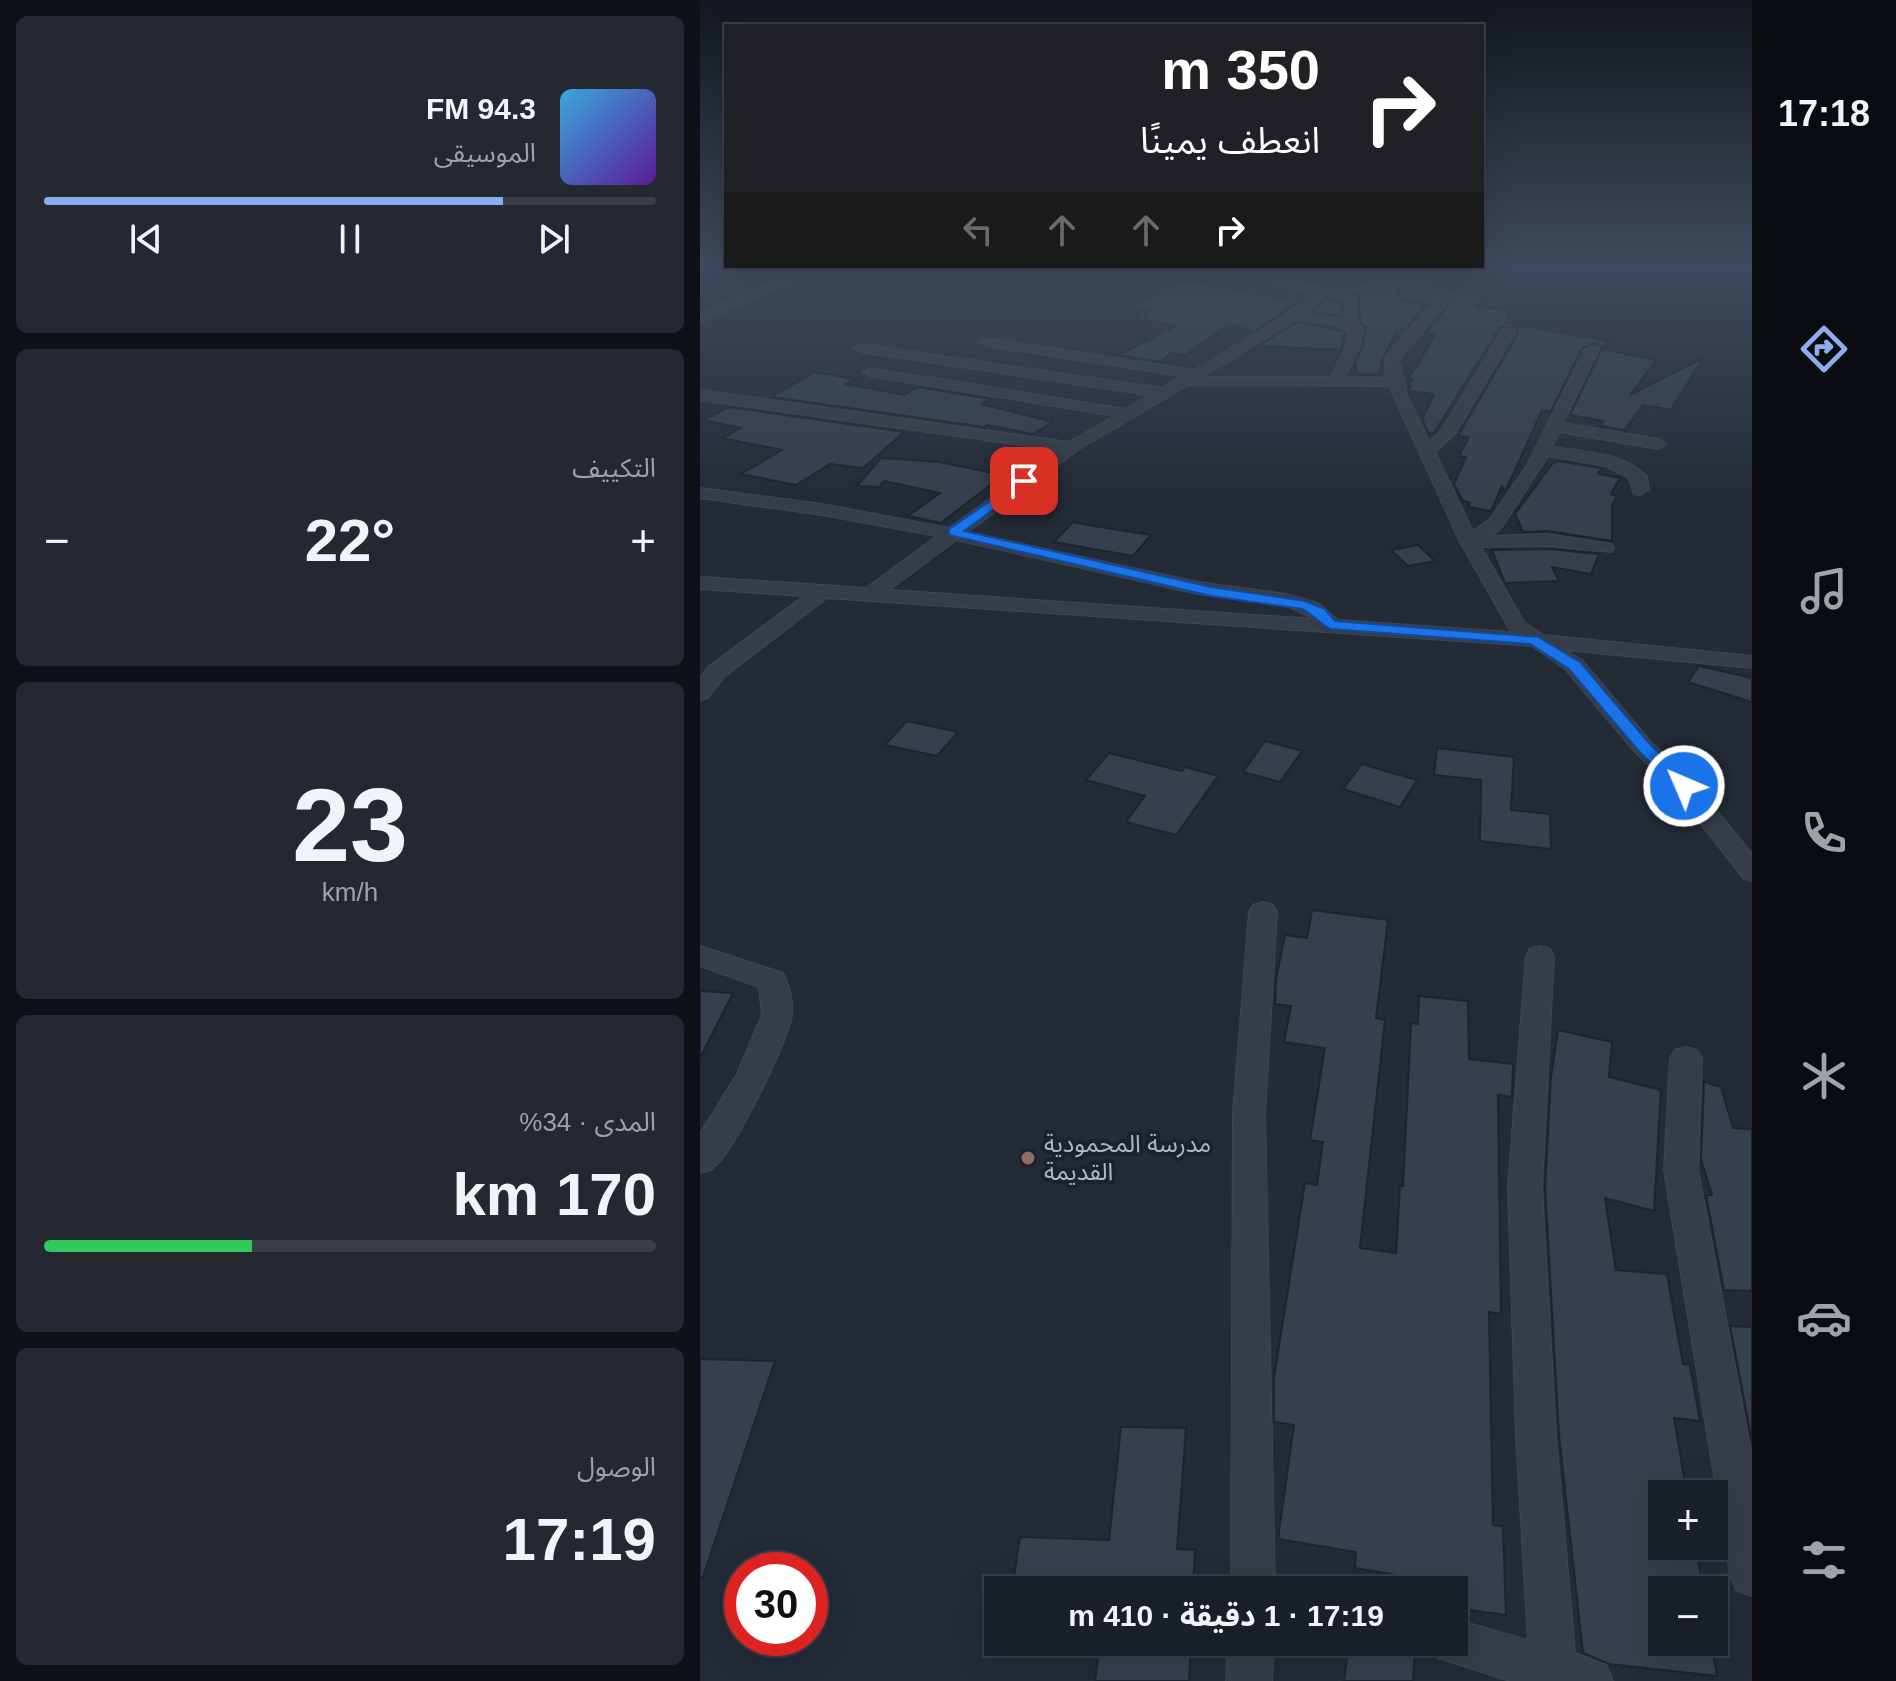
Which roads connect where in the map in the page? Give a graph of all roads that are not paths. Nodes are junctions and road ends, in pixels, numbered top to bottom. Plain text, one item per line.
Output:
1 (1250, 340) edge
2 (1354, 340) edge
3 (1406, 340) edge
4 (1503, 340) edge
5 (986, 342) dead end
6 (860, 348) dead end
7 (1592, 349) dead end
8 (870, 372) dead end
9 (1189, 378) junction
10 (1336, 381) junction
11 (1395, 382) junction
12 (1163, 393) junction
13 (700, 395) edge
14 (1129, 414) junction
15 (1552, 426) junction
16 (1659, 444) dead end
17 (1072, 447) junction
18 (1542, 450) junction
19 (1425, 452) junction
20 (1640, 490) dead end
21 (700, 493) edge
22 (953, 532) junction
23 (1468, 541) junction
24 (1605, 548) dead end
25 (700, 583) edge
26 (823, 591) junction
27 (872, 593) junction
28 (1331, 625) junction
29 (1533, 640) junction
30 (1752, 662) edge
31 (708, 670) edge
32 (700, 693) edge
33 (1752, 872) edge
34 (1263, 912) dead end
35 (700, 956) edge
36 (1540, 956) dead end
37 (1686, 1059) dead end
38 (700, 1159) edge
39 (1752, 1574) edge
40 (1257, 1576) edge
41 (1468, 1647) edge
42 (1250, 1656) edge
43 (1565, 1678) edge
44 (1249, 1681) edge

1 - 9 street
2 - 10 street
3 - 11 street
4 - 19 street
5 - 9 street
6 - 12 street
7 - 15 street
8 - 14 street
9 - 10 street
9 - 12 street
10 - 11 street
11 - 19 street
12 - 14 street
13 - 17 street
14 - 17 street
15 - 16 street
15 - 18 street
17 - 22 street
18 - 20 street
18 - 23 street
19 - 23 street
21 - 22 street
22 - 27 street
22 - 28 street
23 - 24 street
23 - 29 street
25 - 26 street
26 - 27 street
26 - 31 street
27 - 28 street
28 - 29 street
29 - 30 street
29 - 33 street
31 - 32 street
34 - 40 street
35 - 38 street
36 - 43 street
37 - 39 street
41 - 43 street
42 - 44 street

